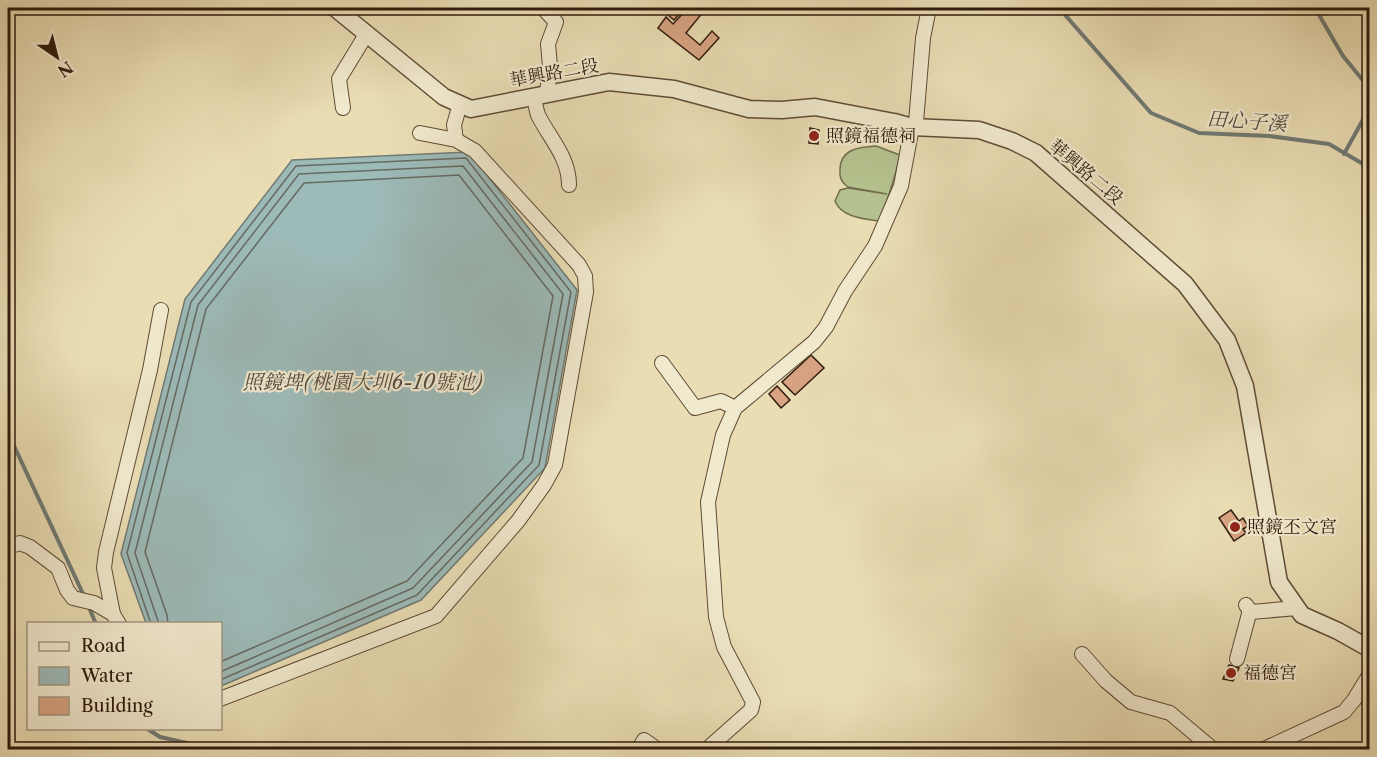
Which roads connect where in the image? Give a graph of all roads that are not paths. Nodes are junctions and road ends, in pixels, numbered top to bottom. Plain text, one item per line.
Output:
1 (335, 8) edge
2 (543, 8) edge
3 (928, 8) edge
4 (366, 33) junction
5 (541, 95) junction
6 (460, 104) junction
7 (343, 108) dead end
8 (912, 127) junction
9 (420, 133) dead end
10 (456, 140) junction
11 (569, 185) dead end
12 (161, 310) dead end
13 (662, 363) dead end
14 (735, 408) junction
15 (8, 547) edge
16 (1297, 608) junction
17 (116, 619) edge
18 (1370, 649) edge
19 (1082, 654) dead end
20 (1237, 659) dead end
21 (1370, 674) edge
22 (222, 698) edge
23 (708, 749) edge
24 (638, 750) edge
25 (658, 750) edge
26 (1214, 750) edge
27 (1262, 750) edge

1 - 4 street, 華興路二段
2 - 5 street
3 - 8 street
4 - 6 street, 華興路二段
4 - 7 street
5 - 6 street, 華興路二段
5 - 8 street, 華興路二段
5 - 11 street
6 - 10 street
8 - 14 street
8 - 16 street, 華興路二段
9 - 10 street
10 - 22 street
12 - 17 street
13 - 14 street
14 - 23 street
15 - 17 street
16 - 18 street, 華興路二段
16 - 20 street
19 - 26 street
21 - 27 street
24 - 25 street

